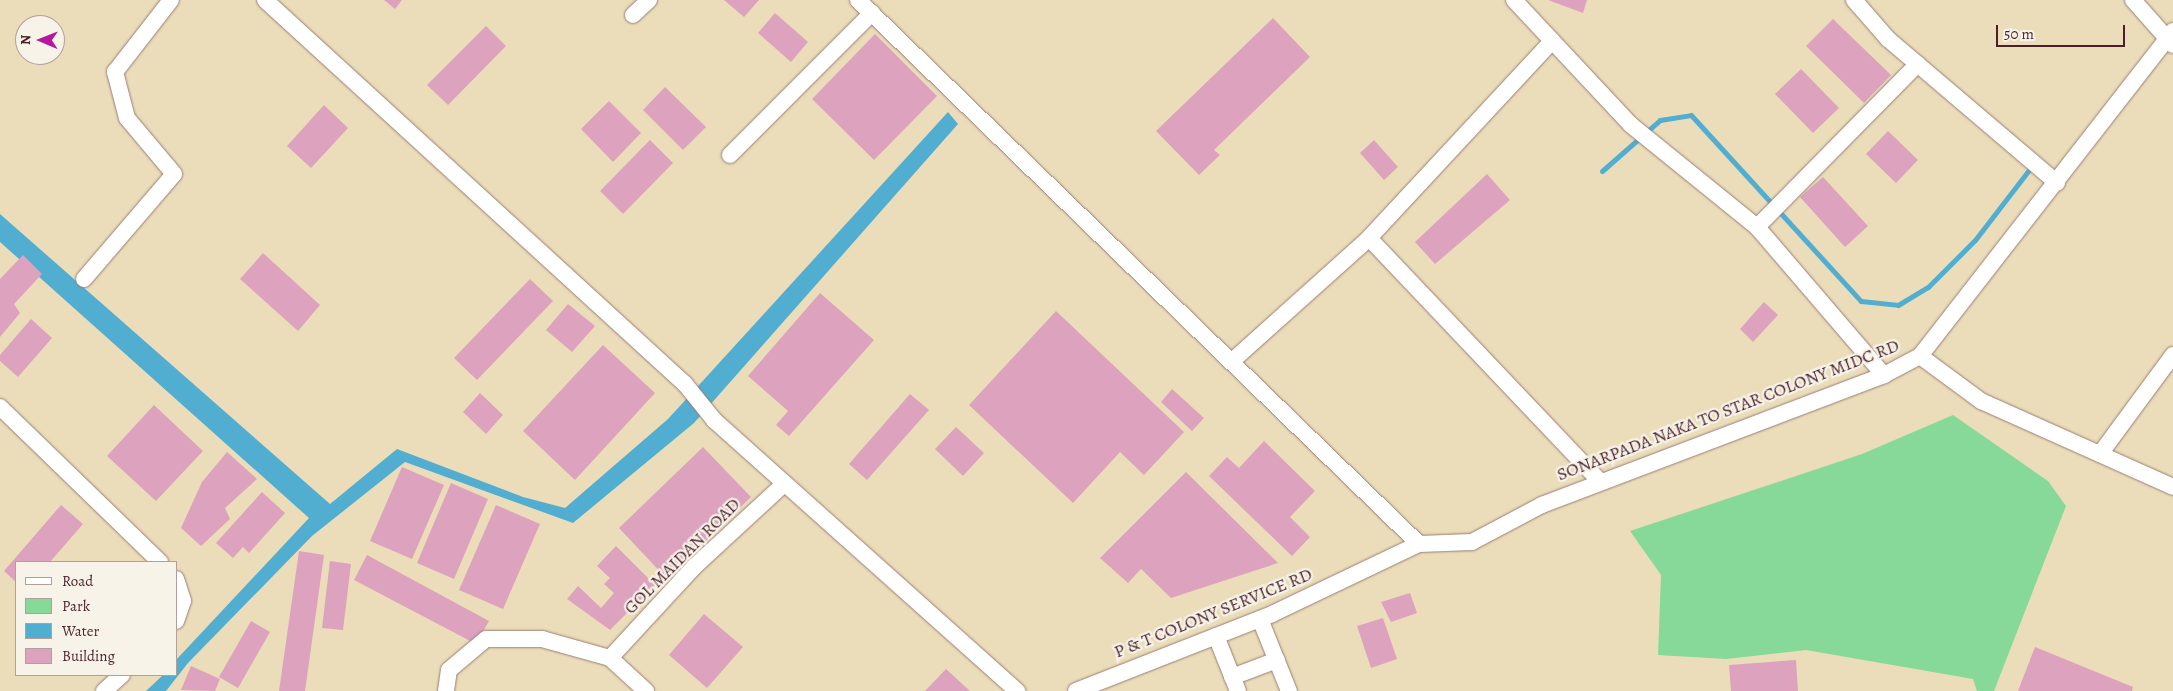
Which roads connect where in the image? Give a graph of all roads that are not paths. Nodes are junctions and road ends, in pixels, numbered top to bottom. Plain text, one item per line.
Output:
1 (170, 0) edge
2 (265, 0) edge
3 (649, 0) edge
4 (858, 0) edge
5 (1514, 0) edge
6 (1854, 0) edge
7 (2133, 0) edge
8 (872, 13) junction
9 (633, 15) dead end
10 (2171, 38) edge
11 (1552, 41) junction
12 (1918, 64) junction
13 (730, 155) dead end
14 (2057, 183) junction
15 (1757, 227) junction
16 (1369, 238) junction
17 (84, 279) dead end
18 (2173, 355) edge
19 (1920, 356) junction
20 (1231, 362) junction
21 (1884, 375) junction
22 (0, 407) edge
23 (2100, 454) junction
24 (1600, 481) junction
25 (784, 484) junction
26 (2173, 487) edge
27 (1419, 544) junction
28 (159, 561) edge
29 (178, 585) edge
30 (178, 615) edge
31 (1260, 619) junction
32 (1216, 636) junction
33 (610, 658) junction
34 (1277, 660) junction
35 (121, 676) edge
36 (1235, 684) edge
37 (104, 691) edge
38 (446, 691) edge
39 (646, 691) edge
40 (1017, 691) edge
41 (1076, 691) edge
42 (1289, 691) edge

1 - 17 street
2 - 25 street
3 - 9 street
4 - 8 street
5 - 11 street
6 - 12 street
7 - 10 street
8 - 13 street
8 - 20 street
10 - 14 street, SONARPADA NAKA TO STAR COLONY MIDC RD
11 - 15 street
11 - 16 street
12 - 14 street
12 - 15 street
14 - 19 street, SONARPADA NAKA TO STAR COLONY MIDC RD
15 - 21 street
16 - 20 street
16 - 24 street
18 - 23 street
19 - 21 street, SONARPADA NAKA TO STAR COLONY MIDC RD
19 - 23 street
20 - 27 street
21 - 24 street, SONARPADA NAKA TO STAR COLONY MIDC RD
22 - 28 street
23 - 26 street
24 - 27 street, SONARPADA NAKA TO STAR COLONY MIDC RD
25 - 33 street, GOL MAIDAN ROAD
25 - 40 street
27 - 31 street, P & T COLONY SERVICE RD
29 - 30 street
31 - 32 street, P & T COLONY SERVICE RD
31 - 34 street
32 - 36 street
32 - 41 street, P & T COLONY SERVICE RD
33 - 38 street
33 - 39 street
34 - 36 street
34 - 42 street
35 - 37 street

